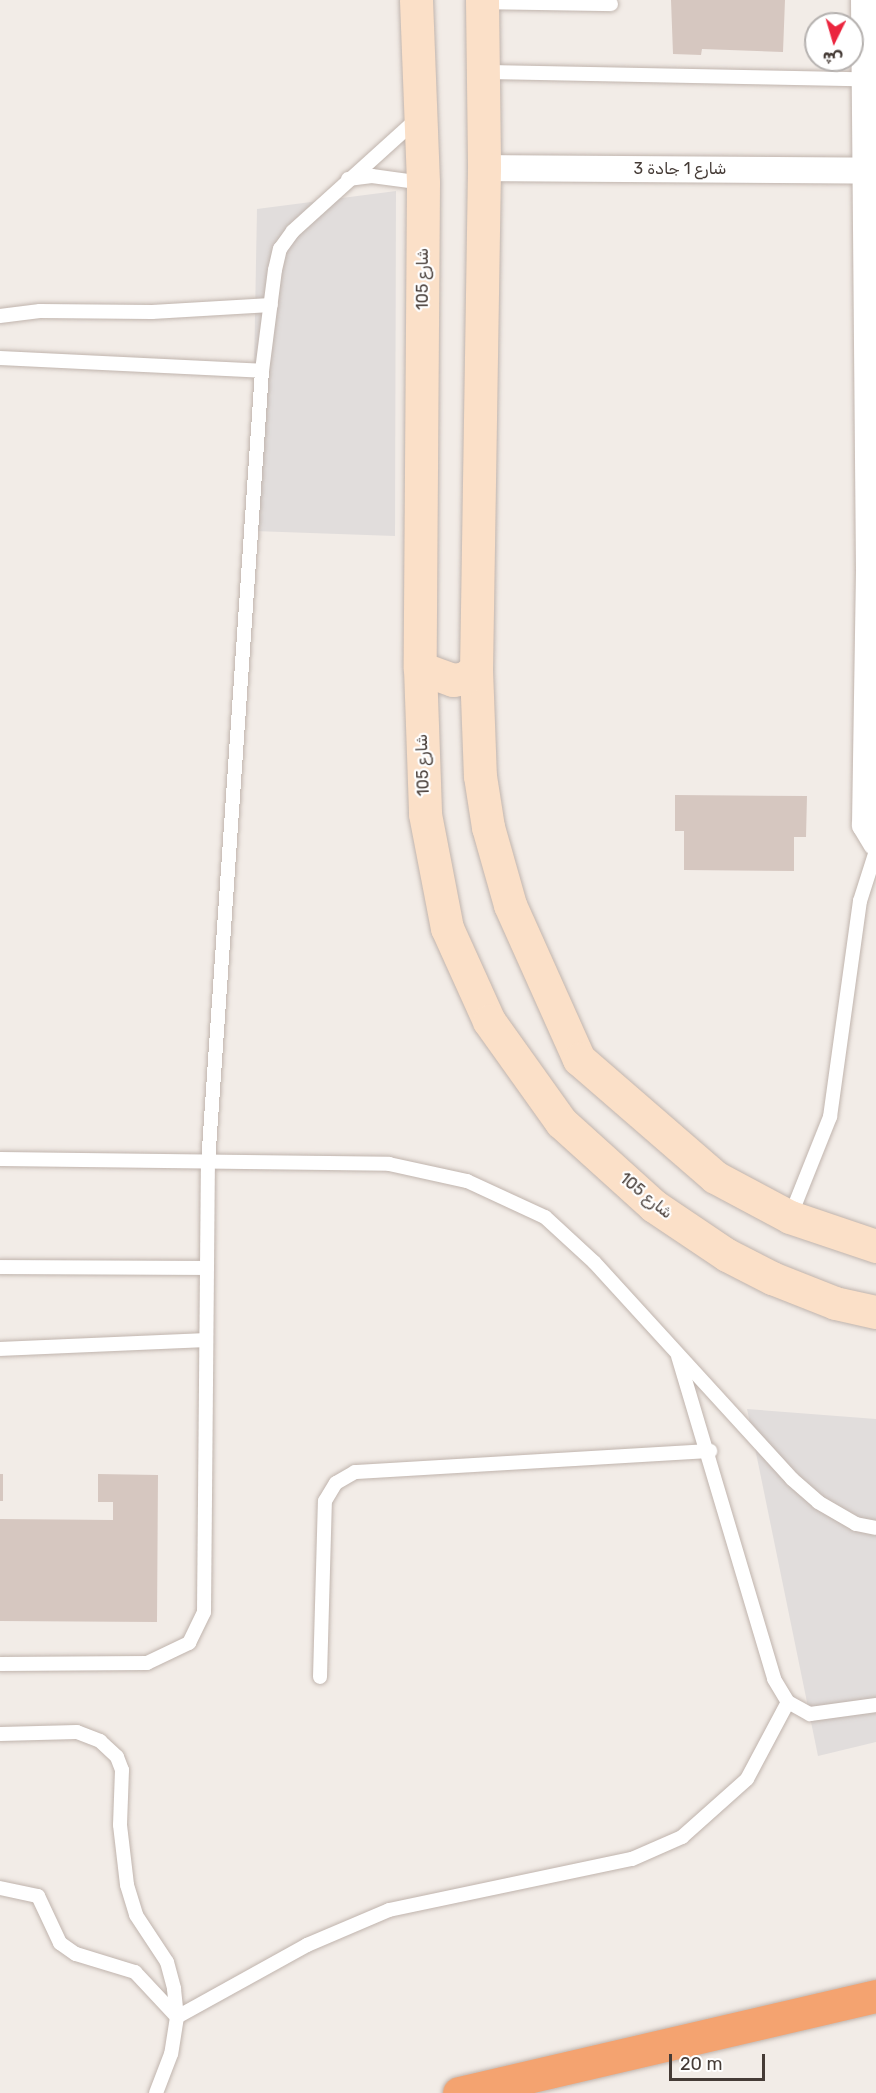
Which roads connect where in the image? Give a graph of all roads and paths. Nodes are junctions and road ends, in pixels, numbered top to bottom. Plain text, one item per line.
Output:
1 (416, 0) edge
2 (864, 0) edge
3 (482, 1) edge
4 (610, 4) dead end
5 (483, 72) junction
6 (864, 79) junction
7 (420, 117) junction
8 (484, 168) junction
9 (870, 171) edge
10 (348, 179) junction
11 (423, 183) junction
12 (271, 305) junction
13 (0, 316) edge
14 (0, 358) edge
15 (262, 371) junction
16 (420, 668) junction
17 (476, 669) junction
18 (876, 843) edge
19 (876, 851) edge
20 (0, 1159) edge
21 (208, 1163) junction
22 (790, 1218) junction
23 (876, 1246) edge
24 (0, 1267) edge
25 (207, 1268) junction
26 (876, 1312) edge
27 (206, 1340) junction
28 (0, 1349) edge
29 (677, 1351) junction
30 (710, 1451) junction
31 (876, 1528) edge
32 (0, 1664) edge
33 (320, 1677) dead end
34 (788, 1702) junction
35 (876, 1705) edge
36 (0, 1734) edge
37 (0, 1888) edge
38 (876, 1996) edge
39 (177, 2017) junction
40 (156, 2093) edge
41 (459, 2093) edge

1 - 7 street, شارع 105
2 - 6 street
3 - 4 lane
3 - 5 street
5 - 6 lane
5 - 8 street
6 - 9 street
7 - 10 lane
7 - 11 street, شارع 105
8 - 9 street, شارع 1 جادة 3
8 - 17 street
9 - 18 street
10 - 11 lane
10 - 12 lane
11 - 16 street, شارع 105
12 - 13 lane
12 - 15 lane
14 - 15 lane
15 - 21 lane
16 - 17 street
16 - 26 street, شارع 105
17 - 22 street
19 - 22 lane
20 - 21 lane
21 - 25 lane
21 - 29 lane
22 - 23 street
24 - 25 lane
25 - 27 lane
27 - 28 lane
27 - 32 lane
29 - 30 lane
29 - 31 lane
30 - 33 lane
30 - 34 lane
34 - 35 lane
34 - 39 lane
36 - 39 lane
37 - 39 lane
38 - 41 highway
39 - 40 lane

